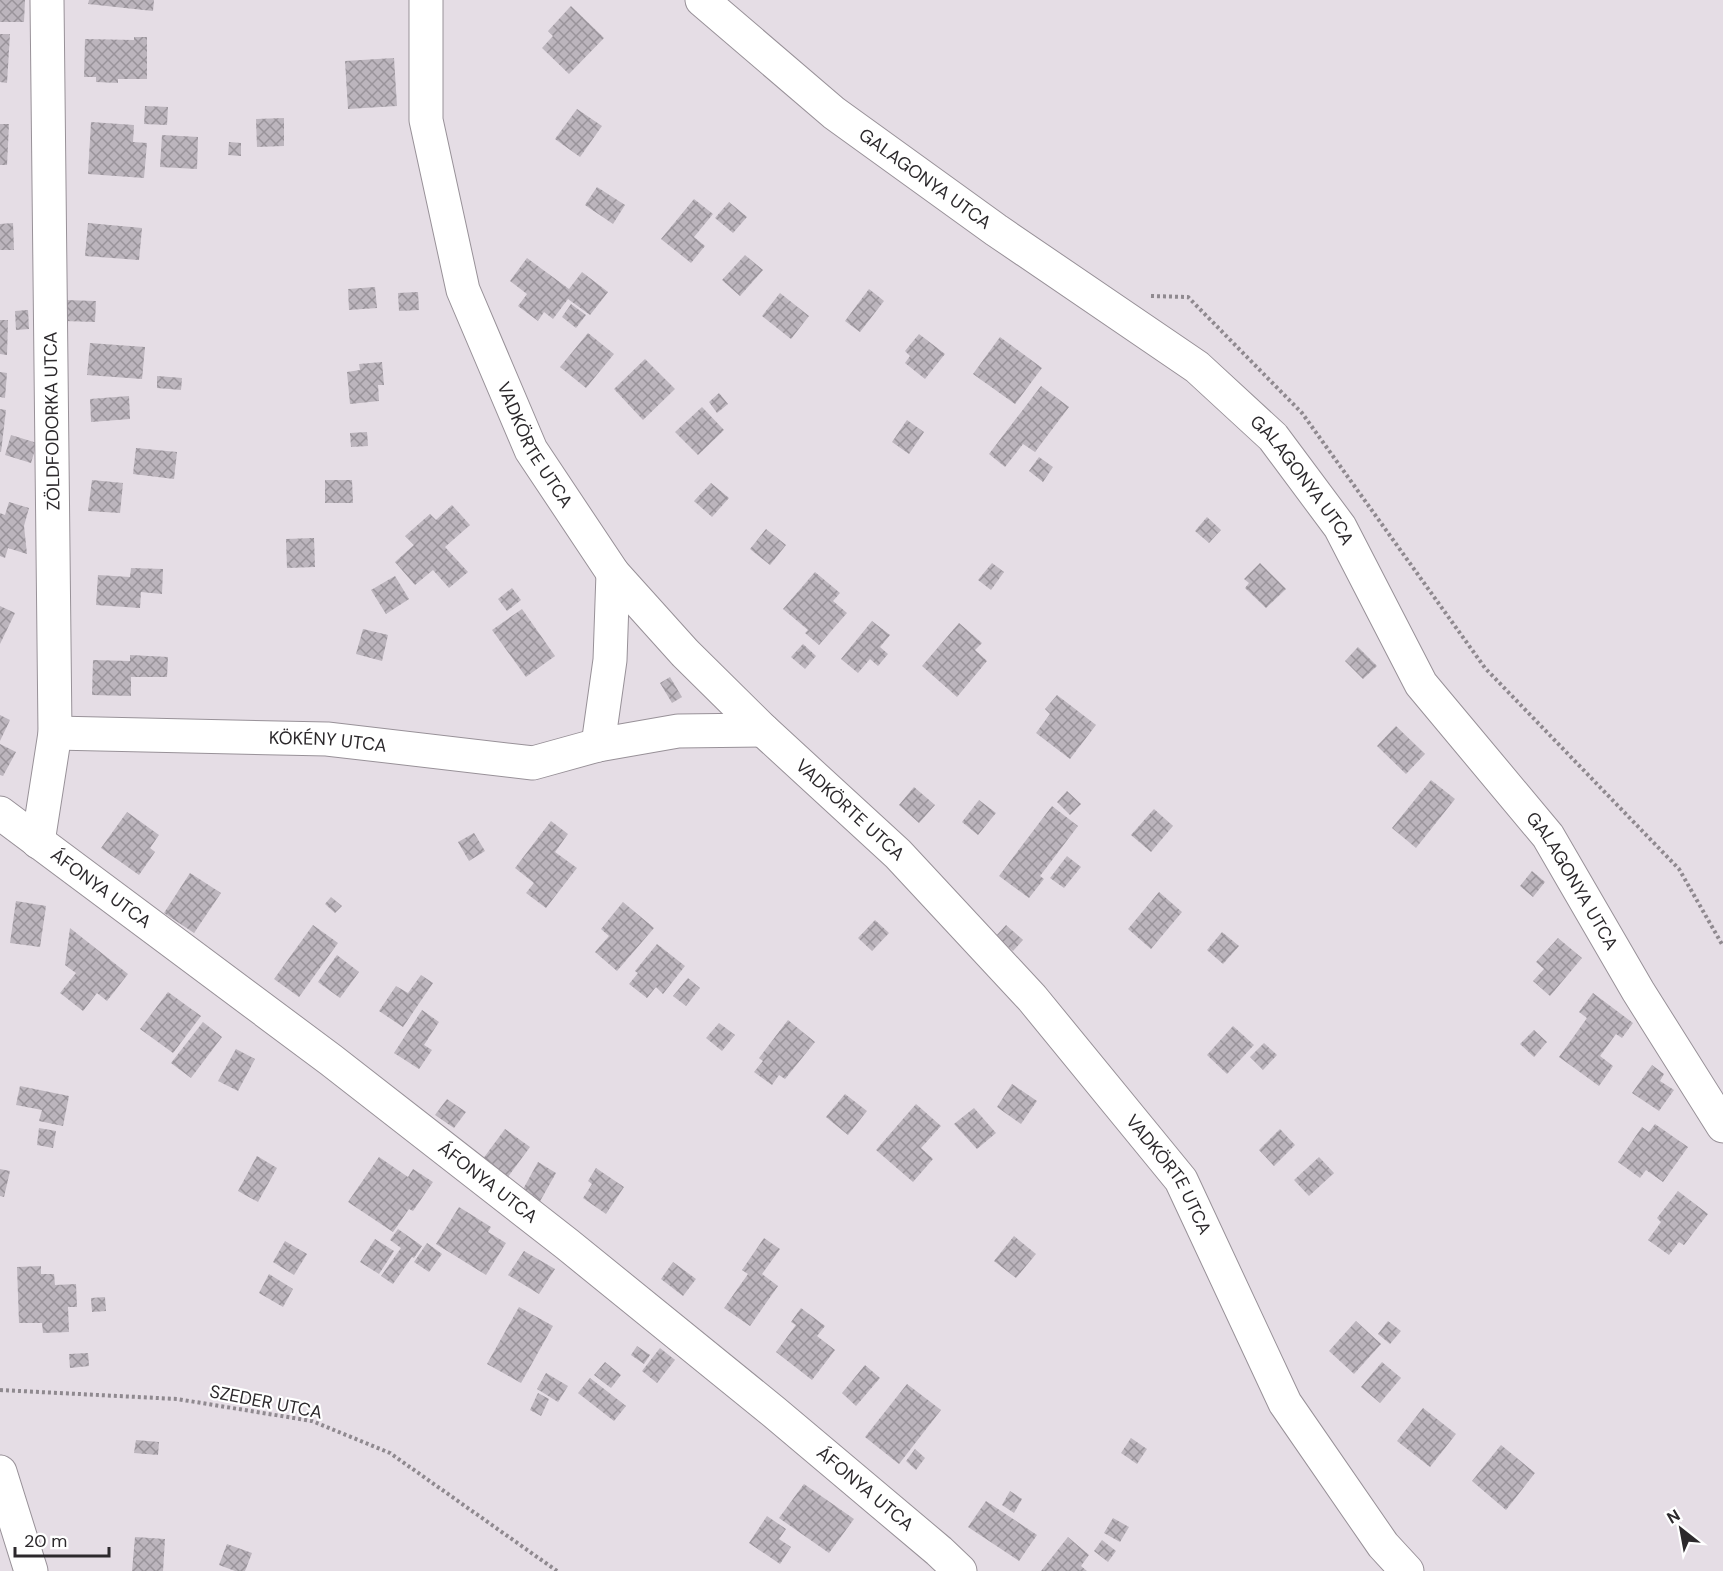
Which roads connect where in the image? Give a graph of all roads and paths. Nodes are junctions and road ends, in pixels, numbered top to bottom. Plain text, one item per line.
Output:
1 (47, 0) edge
2 (426, 0) edge
3 (702, 0) edge
4 (1113, 308) junction
5 (612, 573) junction
6 (763, 730) junction
7 (56, 733) junction
8 (598, 745) junction
9 (0, 813) edge
10 (38, 842) junction
11 (1723, 946) edge
12 (1723, 1126) edge
13 (0, 1390) edge
14 (0, 1472) edge
15 (31, 1571) edge
16 (557, 1571) edge
17 (960, 1571) edge
18 (1407, 1571) edge

1 - 7 street, ZÖLDFODORKA UTCA
2 - 5 street, VADKÖRTE UTCA
3 - 4 street, GALAGONYA UTCA
4 - 11 path
4 - 12 street, GALAGONYA UTCA
5 - 6 street, VADKÖRTE UTCA
5 - 8 street
6 - 8 street, KÖKÉNY UTCA
6 - 18 street, VADKÖRTE UTCA
7 - 8 street, KÖKÉNY UTCA
7 - 10 street, ZÖLDFODORKA UTCA
9 - 10 street, ÁFONYA UTCA
10 - 17 street, ÁFONYA UTCA
13 - 16 path, SZEDER UTCA
14 - 15 street

